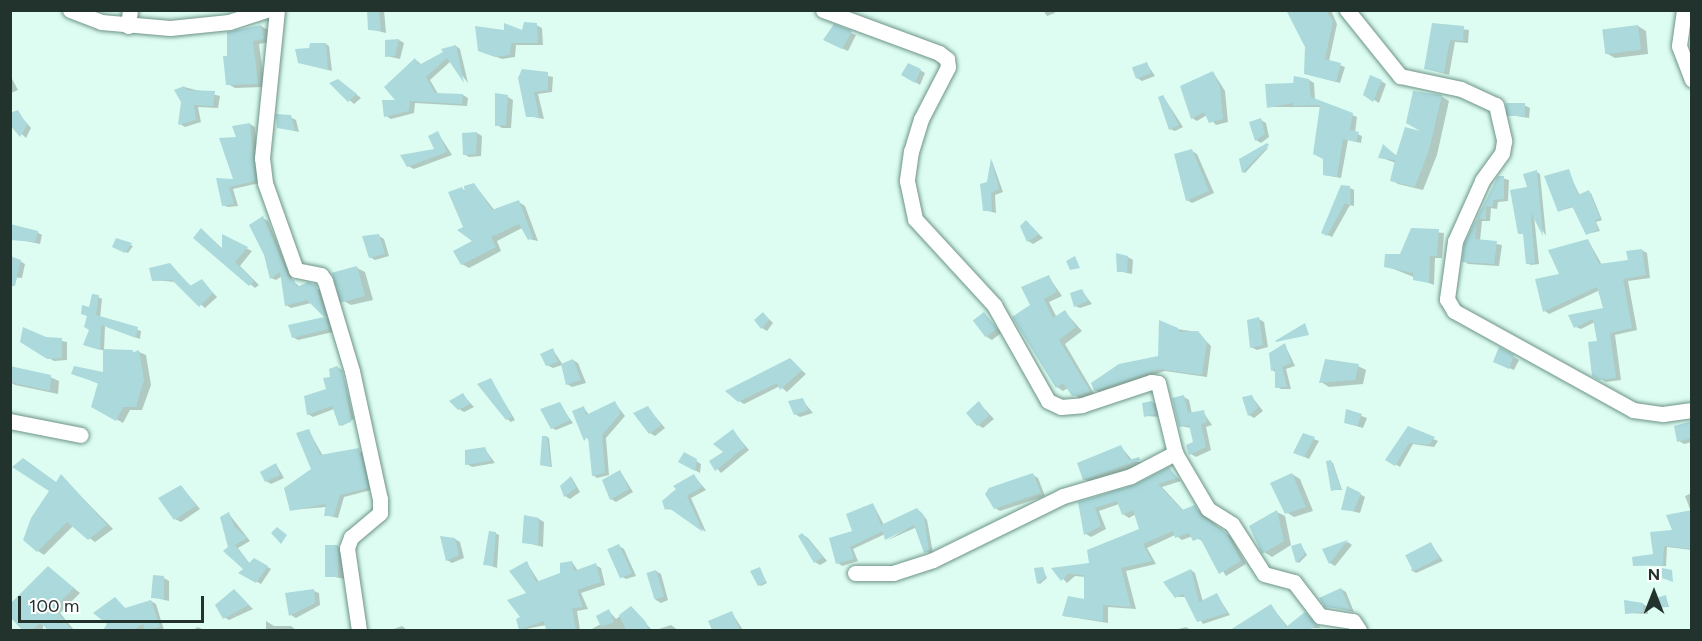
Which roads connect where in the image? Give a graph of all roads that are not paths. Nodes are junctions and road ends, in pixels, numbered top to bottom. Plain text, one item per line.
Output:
1 (70, 10) edge
2 (265, 10) edge
3 (277, 10) edge
4 (823, 10) edge
5 (1347, 10) edge
6 (1684, 10) edge
7 (129, 18) edge
8 (1692, 80) edge
9 (1692, 410) edge
10 (10, 422) edge
11 (81, 435) dead end
12 (1174, 453) junction
13 (855, 573) dead end
14 (359, 630) edge
15 (1359, 630) edge

1 - 7 street
2 - 7 street
3 - 14 street
4 - 12 street
5 - 9 street
6 - 8 street
10 - 11 street
12 - 13 street
12 - 15 street

